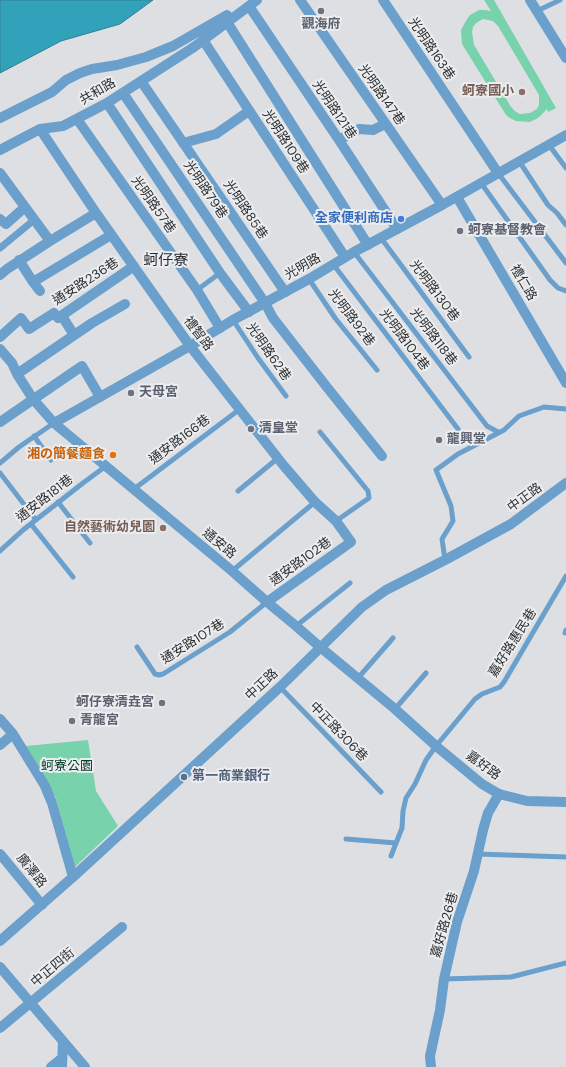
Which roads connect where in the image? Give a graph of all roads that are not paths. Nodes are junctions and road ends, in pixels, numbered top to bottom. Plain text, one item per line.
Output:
1 (257, 0) edge
2 (300, 0) edge
3 (382, 0) edge
4 (530, 0) edge
5 (560, 0) edge
6 (251, 3) edge
7 (537, 11) junction
8 (227, 22) junction
9 (203, 40) junction
10 (566, 58) edge
11 (141, 81) junction
12 (123, 93) junction
13 (107, 103) junction
14 (249, 111) junction
15 (0, 118) edge
16 (77, 119) junction
17 (385, 124) junction
18 (40, 129) junction
19 (566, 135) edge
20 (339, 140) junction
21 (183, 143) junction
22 (549, 145) junction
23 (0, 150) edge
24 (519, 161) junction
25 (566, 168) edge
26 (0, 173) edge
27 (498, 173) junction
28 (481, 183) junction
29 (457, 197) junction
30 (442, 205) junction
31 (25, 207) junction
32 (96, 213) junction
33 (0, 219) edge
34 (34, 220) junction
35 (566, 225) edge
36 (397, 229) junction
37 (111, 235) junction
38 (381, 238) junction
39 (50, 241) junction
40 (368, 245) junction
41 (0, 248) edge
42 (354, 252) junction
43 (345, 257) junction
44 (19, 260) junction
45 (566, 263) edge
46 (333, 264) junction
47 (134, 266) junction
48 (220, 273) junction
49 (0, 275) edge
50 (309, 279) junction
51 (33, 282) junction
52 (197, 290) junction
53 (40, 291) dead end
54 (566, 291) edge
55 (285, 292) junction
56 (265, 303) junction
57 (125, 304) dead end
58 (249, 312) junction
59 (62, 316) junction
60 (234, 320) junction
61 (220, 328) junction
62 (74, 335) junction
63 (0, 337) edge
64 (190, 346) junction
65 (0, 349) edge
66 (469, 357) dead end
67 (377, 370) dead end
68 (17, 374) junction
69 (566, 383) edge
70 (286, 396) dead end
71 (100, 397) junction
72 (33, 398) junction
73 (240, 409) junction
74 (566, 409) edge
75 (0, 422) edge
76 (54, 423) junction
77 (458, 429) dead end
78 (320, 432) dead end
79 (498, 432) junction
80 (34, 436) junction
81 (382, 456) dead end
82 (278, 458) junction
83 (51, 460) dead end
84 (0, 463) edge
85 (106, 466) junction
86 (0, 473) edge
87 (566, 483) edge
88 (134, 489) junction
89 (238, 491) dead end
90 (58, 502) junction
91 (315, 502) junction
92 (36, 520) junction
93 (336, 521) junction
94 (31, 524) junction
95 (351, 542) joint
96 (90, 543) dead end
97 (0, 551) edge
98 (445, 560) junction
99 (232, 571) junction
100 (566, 576) edge
101 (73, 577) dead end
102 (350, 583) dead end
103 (267, 602) junction
104 (296, 626) junction
105 (393, 638) dead end
106 (137, 647) dead end
107 (320, 647) junction
108 (426, 673) dead end
109 (358, 678) junction
110 (280, 687) junction
111 (395, 709) junction
112 (0, 719) edge
113 (13, 734) junction
114 (0, 745) edge
115 (436, 746) junction
116 (381, 792) dead end
117 (499, 794) junction
118 (566, 802) edge
119 (346, 839) dead end
120 (396, 844) junction
121 (0, 854) edge
122 (478, 854) junction
123 (391, 856) dead end
124 (566, 857) edge
125 (72, 877) junction
126 (42, 905) junction
127 (122, 927) dead end
128 (0, 941) edge
129 (566, 963) edge
130 (0, 967) edge
131 (444, 979) junction
132 (31, 1003) junction
133 (0, 1028) edge
134 (63, 1041) junction
135 (62, 1062) edge
136 (51, 1067) edge
137 (85, 1067) edge
138 (431, 1067) edge

1 - 6 street
2 - 17 street, 光明路147巷
3 - 27 street, 光明路163巷
4 - 7 street
5 - 7 lane
6 - 8 street, 共和路
6 - 15 street
6 - 20 street, 光明路121巷
7 - 10 street
8 - 9 street, 共和路
8 - 40 street
9 - 11 street, 共和路
9 - 14 street, 光明路109巷
11 - 12 street, 共和路
11 - 21 street, 光明路85巷
12 - 13 street, 共和路
12 - 56 street, 光明路79巷
13 - 16 street, 共和路
13 - 48 street
14 - 21 street
14 - 43 street, 光明路109巷
16 - 18 street, 共和路
16 - 52 street, 光明路57巷
17 - 20 street
17 - 30 street, 光明路147巷
18 - 23 street, 共和路
18 - 32 street, 禮智路
19 - 22 street, 光明路
20 - 36 street, 光明路121巷
21 - 55 street, 光明路85巷
22 - 24 street, 光明路
22 - 25 lane
24 - 27 street, 光明路
24 - 35 lane
26 - 31 street
27 - 28 street, 光明路
27 - 45 lane
28 - 29 street, 光明路
28 - 54 lane
29 - 30 street, 光明路
29 - 69 street, 禮仁路
30 - 36 street, 光明路
31 - 33 street
31 - 34 street
32 - 37 street, 禮智路
32 - 39 street
34 - 39 street
34 - 41 street
36 - 38 street, 光明路
37 - 47 street, 禮智路
37 - 51 street
38 - 40 street, 光明路
38 - 66 lane, 光明路130巷
39 - 44 street
40 - 42 street, 光明路
42 - 43 street, 光明路
42 - 79 lane, 光明路118巷
43 - 46 street, 光明路
44 - 49 street
44 - 51 street
46 - 50 street, 光明路
46 - 77 lane, 光明路104巷
47 - 59 street, 通安路236巷
47 - 64 street, 禮智路
48 - 52 lane
48 - 58 street
50 - 55 street, 光明路
50 - 67 lane, 光明路92巷
51 - 53 street
52 - 61 street, 光明路57巷
55 - 56 street, 光明路
56 - 58 street, 光明路
56 - 81 street, 光明路79巷
57 - 62 street
58 - 60 street, 光明路
59 - 62 street
59 - 63 street, 通安路236巷
60 - 61 street, 光明路
60 - 70 lane, 光明路62巷
61 - 64 street, 光明路
62 - 68 street
64 - 71 street, 光明路
64 - 73 street, 禮智路
65 - 68 street, 通安路
68 - 72 street, 通安路
71 - 72 street
71 - 76 street, 光明路
72 - 75 street
72 - 76 street, 通安路
73 - 82 street, 禮智路
73 - 88 lane, 通安路166巷
74 - 79 lane
76 - 80 lane
76 - 85 street, 通安路
78 - 93 lane
79 - 98 lane
80 - 83 lane
80 - 84 lane
82 - 89 lane
82 - 91 street, 禮智路
85 - 88 street, 通安路
85 - 90 lane, 通安路181巷
86 - 92 lane
87 - 98 street, 中正路
88 - 99 street, 通安路
90 - 92 lane, 通安路181巷
90 - 96 lane
91 - 93 street, 禮智路
91 - 99 lane
92 - 94 lane, 通安路181巷
93 - 95 street, 禮智路
94 - 97 lane, 通安路181巷
94 - 101 lane
95 - 103 street, 通安路102巷
98 - 107 street, 中正路
99 - 103 street, 通安路
100 - 115 lane, 嘉好路惠民巷
102 - 104 lane
103 - 104 street, 通安路
103 - 106 lane, 通安路107巷
104 - 107 street, 通安路
105 - 109 lane
107 - 109 street, 通安路
107 - 110 street, 中正路
108 - 111 lane
109 - 111 street, 通安路
110 - 116 lane, 中正路306巷
110 - 125 street, 中正路
111 - 115 street, 通安路
112 - 113 street
113 - 114 street
113 - 125 street
115 - 117 street, 嘉好路
115 - 120 lane, 嘉好路惠民巷
117 - 118 street, 嘉好路
117 - 122 street, 嘉好路26巷
119 - 120 lane
120 - 123 lane, 嘉好路惠民巷
121 - 126 street, 廣澤路
122 - 124 lane
122 - 131 street, 嘉好路26巷
125 - 126 street, 中正路
126 - 128 street, 中正路
127 - 132 street, 中正四街
129 - 131 lane
130 - 132 street
131 - 138 street, 嘉好路26巷
132 - 133 street, 中正四街
132 - 134 street
134 - 135 street
134 - 137 street
135 - 136 street

